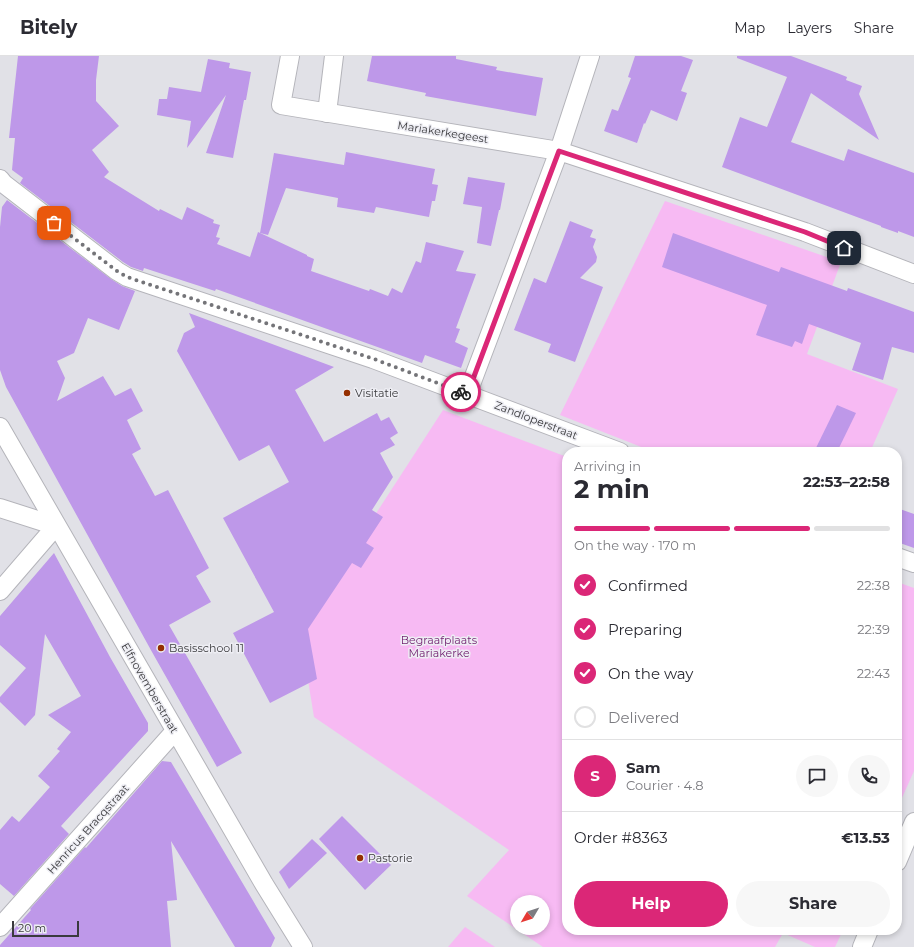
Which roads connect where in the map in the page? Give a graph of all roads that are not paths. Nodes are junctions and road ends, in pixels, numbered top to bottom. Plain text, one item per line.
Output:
1 (290, 56) edge
2 (334, 56) edge
3 (590, 56) edge
4 (326, 113) junction
5 (559, 151) junction
6 (0, 179) edge
7 (914, 274) edge
8 (467, 395) junction
9 (0, 427) edge
10 (607, 447) edge
11 (0, 508) edge
12 (56, 526) junction
13 (902, 559) edge
14 (914, 563) edge
15 (0, 590) edge
16 (176, 731) junction
17 (914, 822) edge
18 (902, 850) edge
19 (0, 927) edge
20 (867, 935) edge
21 (303, 947) edge
22 (862, 947) edge

1 - 4 street, Mariakerkegeest
2 - 4 street
3 - 5 street
4 - 5 street, Mariakerkegeest
5 - 7 street, Mariakerkegeest
5 - 8 street
6 - 8 street, Zandloperstraat
8 - 10 street, Zandloperstraat
9 - 12 street, Elfnovemberstraat
11 - 12 street
12 - 15 street
12 - 16 street, Elfnovemberstraat
13 - 14 street
16 - 19 street, Henricus Bracqstraat
16 - 21 street, Elfnovemberstraat
17 - 18 street
20 - 22 street

